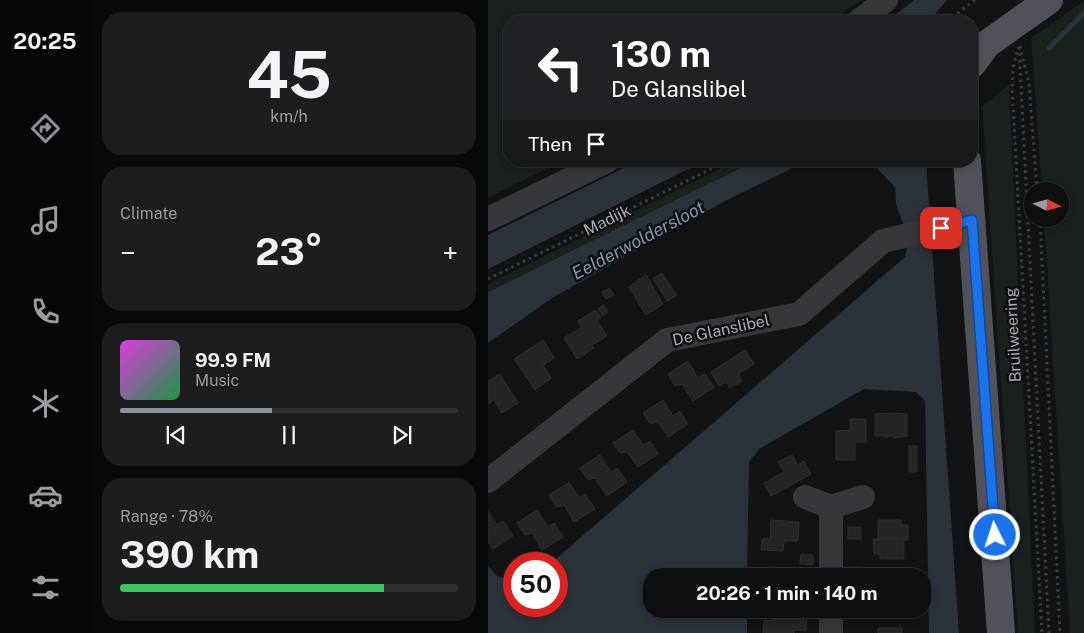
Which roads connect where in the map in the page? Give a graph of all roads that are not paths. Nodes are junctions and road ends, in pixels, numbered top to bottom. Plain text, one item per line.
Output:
1 (886, 0) edge
2 (1021, 0) edge
3 (1049, 0) edge
4 (867, 15) edge
5 (978, 32) edge
6 (978, 56) edge
7 (595, 167) edge
8 (968, 167) edge
9 (488, 219) edge
10 (972, 220) junction
11 (488, 481) edge
12 (805, 497) dead end
13 (863, 497) dead end
14 (831, 507) junction
15 (831, 568) edge
16 (831, 618) edge
17 (831, 633) edge
18 (1001, 633) edge

1 - 4 street
2 - 5 main road
3 - 6 main road
7 - 9 street
8 - 10 main road
10 - 11 street, De Glanslibel
10 - 18 main road
12 - 14 street
13 - 14 street
14 - 15 street
16 - 17 street

